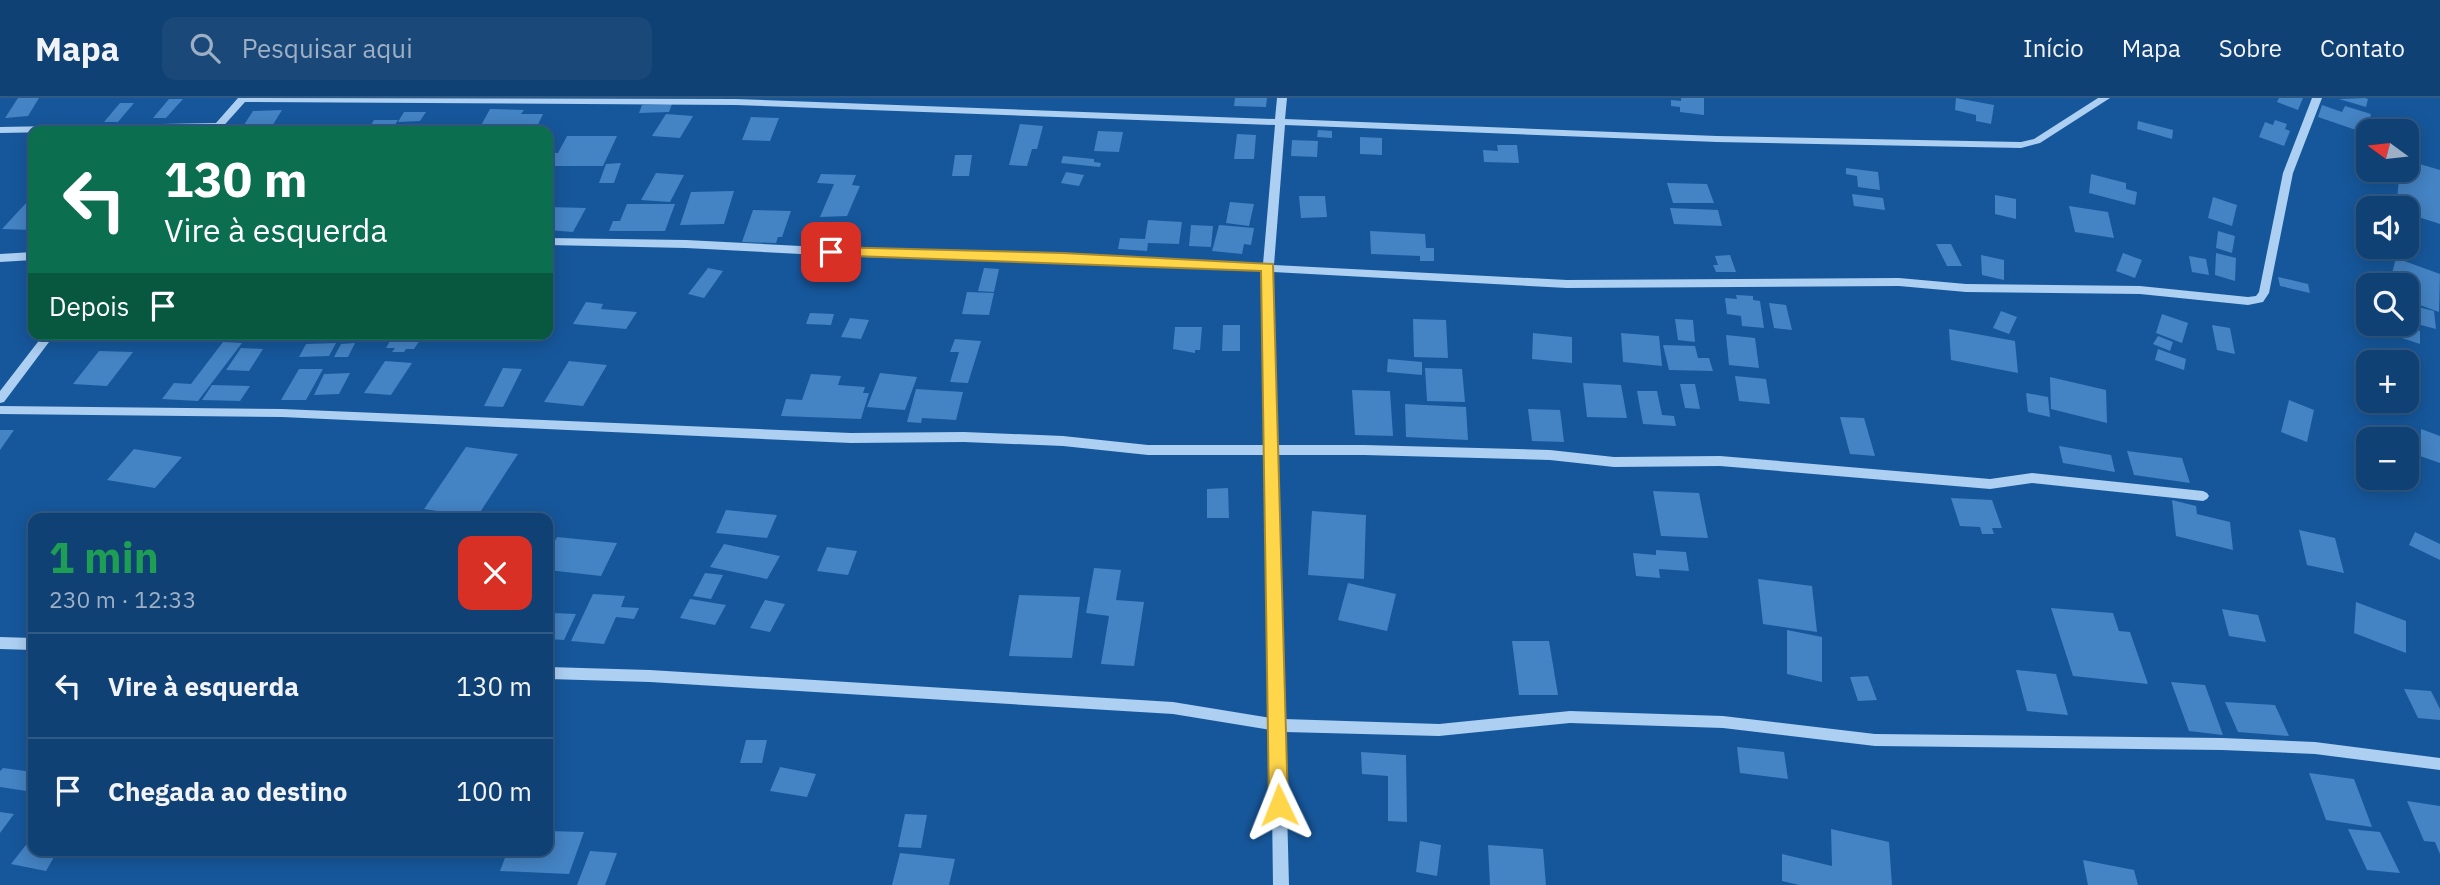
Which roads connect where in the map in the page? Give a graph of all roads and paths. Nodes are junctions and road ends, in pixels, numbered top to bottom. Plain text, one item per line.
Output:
1 (243, 98) edge
2 (1282, 98) edge
3 (2105, 98) edge
4 (2317, 98) edge
5 (1279, 123) junction
6 (219, 126) edge
7 (0, 130) edge
8 (28, 130) edge
9 (553, 241) edge
10 (28, 256) edge
11 (0, 258) edge
12 (1268, 267) junction
13 (45, 340) edge
14 (0, 399) edge
15 (0, 410) edge
16 (1271, 451) junction
17 (2203, 496) dead end
18 (0, 643) edge
19 (28, 644) edge
20 (553, 673) edge
21 (1276, 725) junction
22 (2440, 764) edge
23 (1281, 885) edge

1 - 5 street
1 - 6 street
2 - 5 street
3 - 5 street
4 - 12 street
5 - 12 street
7 - 8 street
9 - 12 street
10 - 11 street
12 - 16 street
13 - 14 street
15 - 16 street
16 - 17 street
16 - 21 street
18 - 19 street
20 - 21 street
21 - 22 street
21 - 23 street

